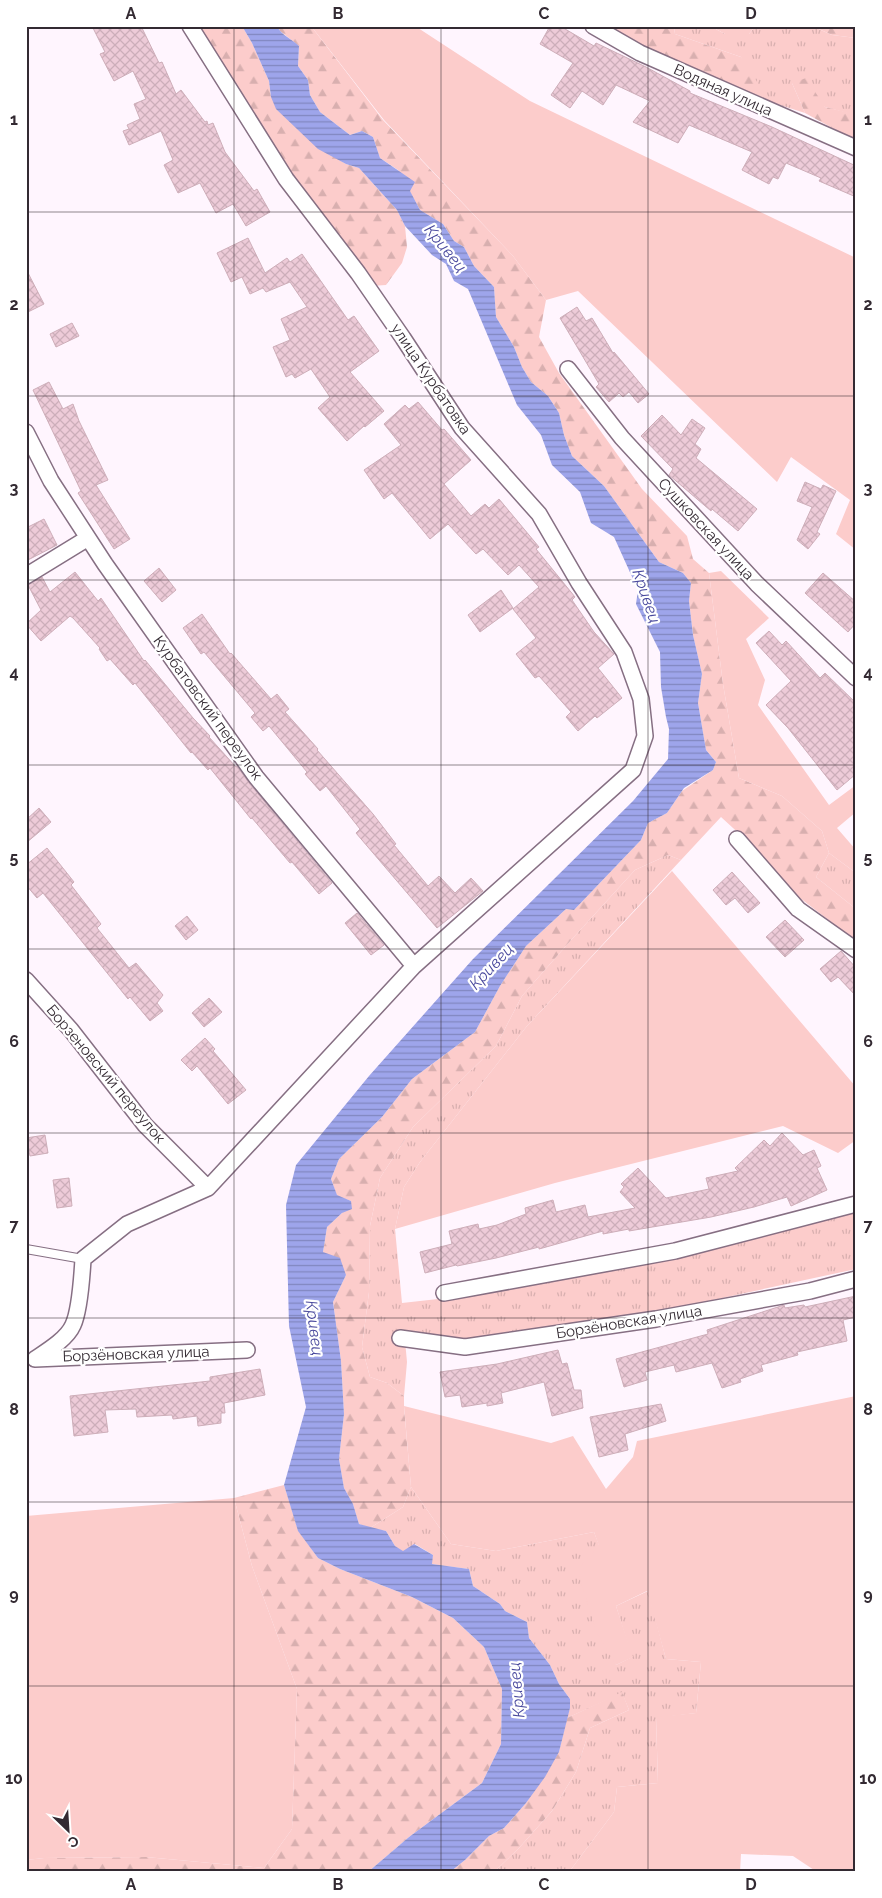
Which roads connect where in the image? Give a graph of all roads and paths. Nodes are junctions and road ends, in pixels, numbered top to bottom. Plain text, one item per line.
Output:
1 (190, 26) edge
2 (593, 26) edge
3 (856, 148) edge
4 (568, 369) dead end
5 (26, 432) edge
6 (88, 538) junction
7 (26, 576) edge
8 (856, 678) edge
9 (737, 839) dead end
10 (856, 950) edge
11 (414, 966) junction
12 (26, 980) edge
13 (208, 1188) junction
14 (856, 1204) edge
15 (26, 1249) edge
16 (83, 1259) junction
17 (856, 1279) edge
18 (444, 1293) dead end
19 (400, 1338) dead end
20 (246, 1350) dead end
21 (31, 1359) edge

1 - 11 street, улица Курбатовка
2 - 3 street, Водяная улица
4 - 8 street, Сушковская улица
5 - 6 street, Курбатовский переулок
6 - 7 street
6 - 11 street, Курбатовский переулок
9 - 10 street
11 - 13 street
12 - 13 street, Борзеновский переулок
13 - 16 street
14 - 18 street
15 - 16 lane
16 - 21 street
17 - 19 street, Борзёновская улица
20 - 21 street, Борзёновская улица

